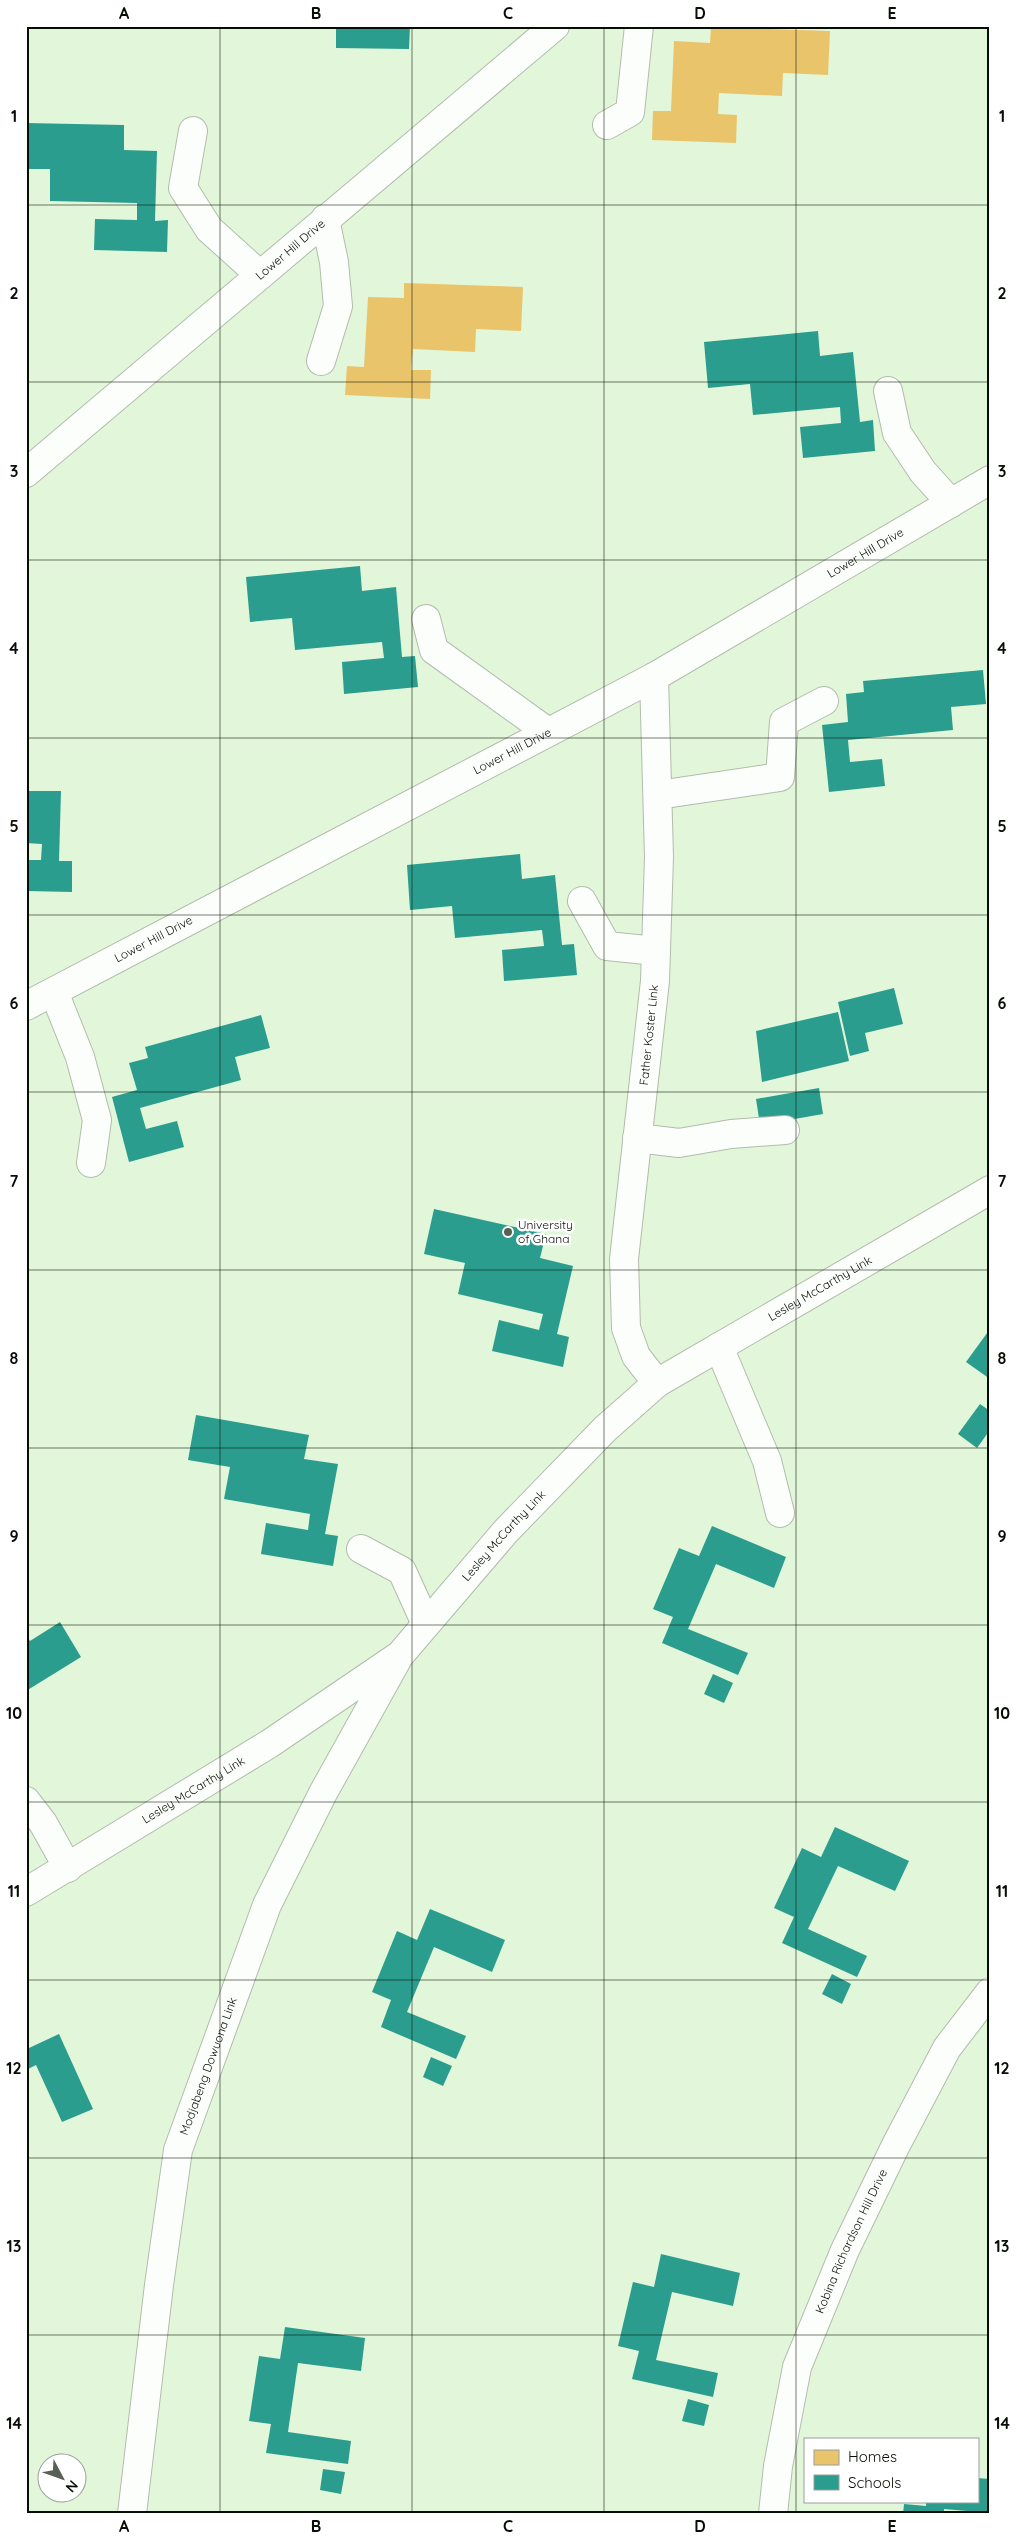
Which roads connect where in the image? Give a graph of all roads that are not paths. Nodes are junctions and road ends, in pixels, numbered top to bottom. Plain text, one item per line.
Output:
1 (554, 26) edge
2 (639, 26) edge
3 (607, 125) dead end
4 (194, 131) dead end
5 (326, 219) junction
6 (260, 275) junction
7 (321, 361) dead end
8 (888, 390) dead end
9 (26, 473) edge
10 (990, 480) edge
11 (951, 503) junction
12 (426, 619) dead end
13 (654, 676) junction
14 (824, 701) dead end
15 (548, 732) junction
16 (658, 795) junction
17 (582, 901) dead end
18 (656, 950) junction
19 (54, 992) junction
20 (26, 1006) edge
21 (785, 1130) dead end
22 (638, 1138) junction
23 (91, 1163) dead end
24 (990, 1190) edge
25 (719, 1347) junction
26 (657, 1383) junction
27 (780, 1513) dead end
28 (361, 1548) dead end
29 (426, 1624) junction
30 (400, 1655) junction
31 (26, 1801) edge
32 (68, 1868) junction
33 (26, 1892) edge
34 (990, 1992) edge
35 (132, 2514) edge
36 (773, 2514) edge

1 - 5 street, Lower Hill Drive
2 - 3 street
4 - 6 street
5 - 6 street, Lower Hill Drive
5 - 7 street
6 - 9 street, Lower Hill Drive
8 - 11 street
10 - 11 street, Lower Hill Drive
11 - 13 street, Lower Hill Drive
12 - 15 street
13 - 15 street, Lower Hill Drive
13 - 16 street, Father Koster Link
14 - 16 street
15 - 19 street, Lower Hill Drive
16 - 18 street, Father Koster Link
17 - 18 street
18 - 22 street, Father Koster Link
19 - 20 street, Lower Hill Drive
19 - 23 street
21 - 22 street
22 - 26 street, Father Koster Link
24 - 25 street, Lesley McCarthy Link
25 - 26 street, Lesley McCarthy Link
25 - 27 street
26 - 29 street, Lesley McCarthy Link
28 - 29 street
29 - 30 street, Lesley McCarthy Link
30 - 32 street, Lesley McCarthy Link
30 - 35 street, Modjabeng Dowuona Link
31 - 32 street
32 - 33 street, Lesley McCarthy Link
34 - 36 street, Kobina Richardson Hill Drive

